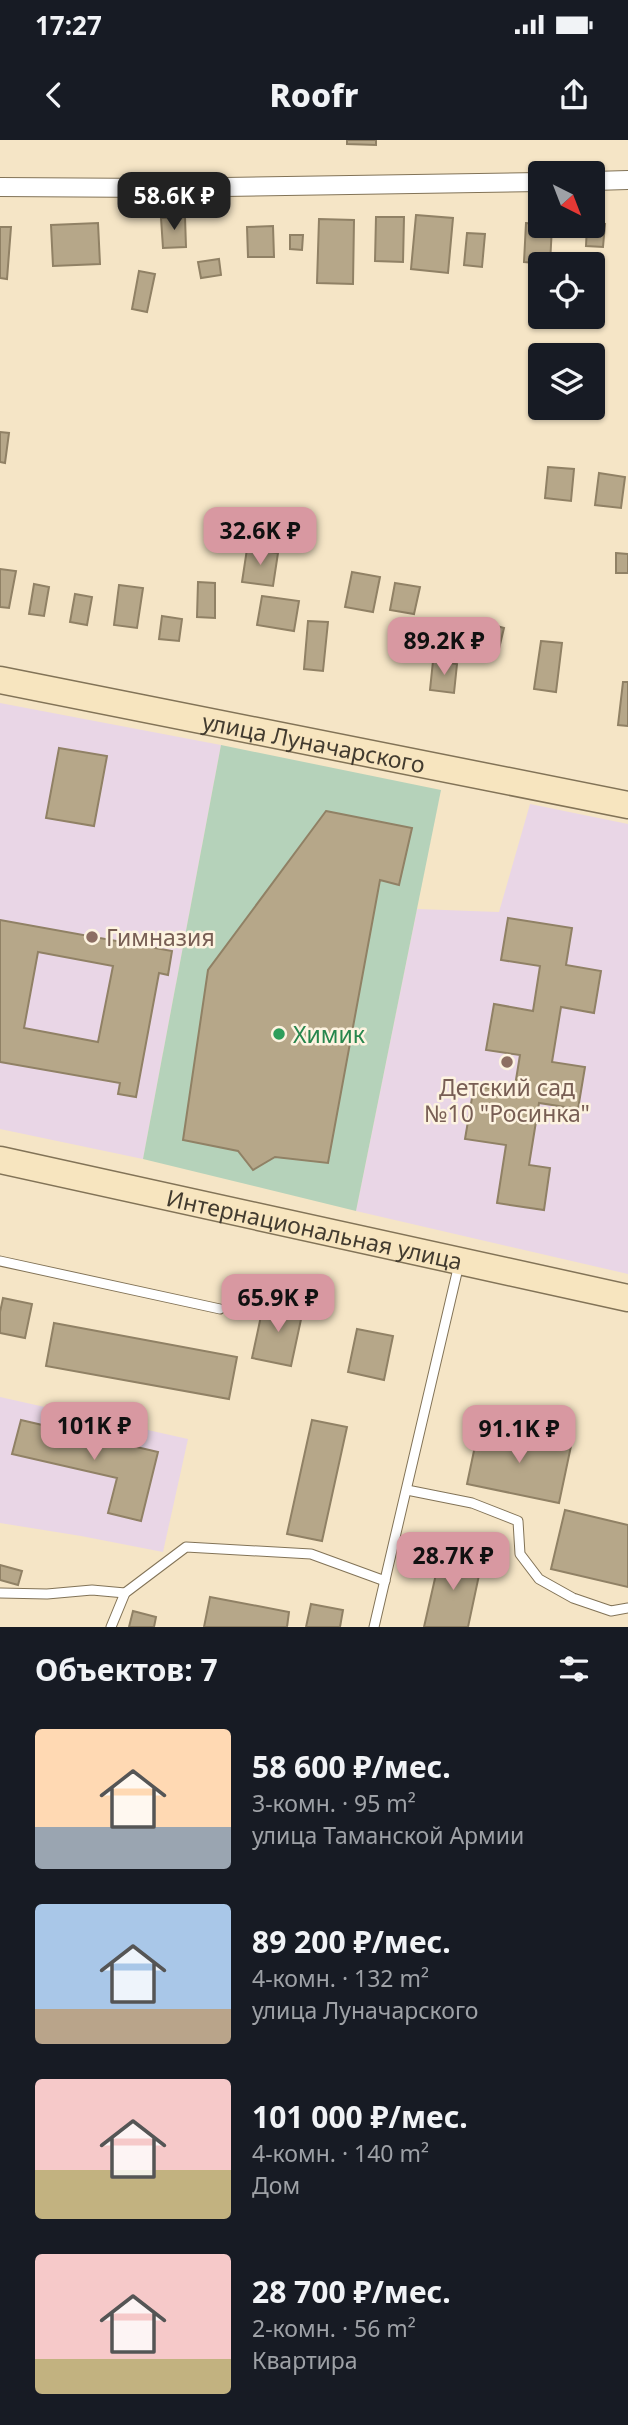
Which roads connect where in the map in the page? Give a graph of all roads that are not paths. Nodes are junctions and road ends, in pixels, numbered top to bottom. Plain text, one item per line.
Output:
1 (628, 180) edge
2 (606, 181) edge
3 (528, 182) edge
4 (0, 187) edge
5 (0, 680) edge
6 (628, 805) edge
7 (0, 1142) edge
8 (0, 1160) edge
9 (460, 1260) junction
10 (0, 1261) edge
11 (628, 1280) edge
12 (628, 1298) edge
13 (220, 1309) dead end
14 (407, 1490) junction
15 (385, 1580) junction
16 (0, 1593) edge
17 (125, 1593) junction
18 (628, 1608) edge
19 (111, 1627) edge
20 (374, 1627) edge

1 - 2 street
3 - 4 street
5 - 6 street, улица Луначарского
7 - 11 street, Интернациональная улица
8 - 9 street, Интернациональная улица
9 - 12 street, Интернациональная улица
9 - 14 lane
10 - 13 lane
14 - 15 lane
14 - 18 lane
15 - 17 lane
15 - 20 lane
16 - 17 lane
17 - 19 lane

